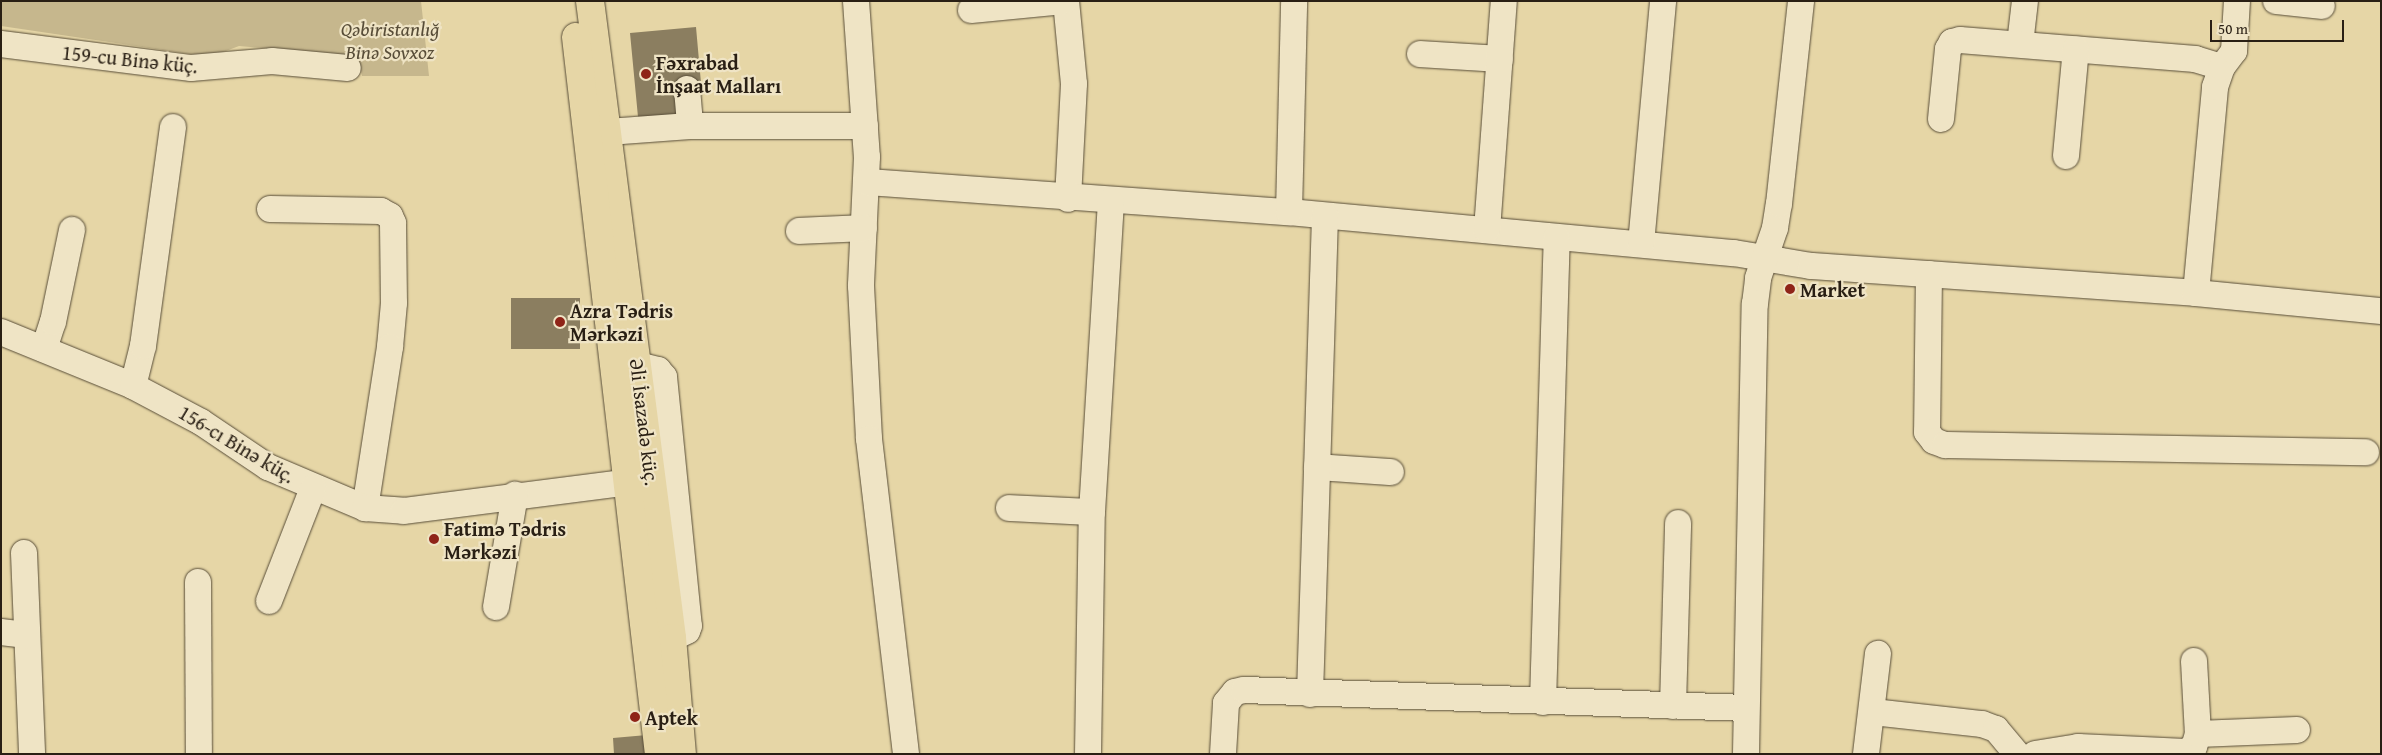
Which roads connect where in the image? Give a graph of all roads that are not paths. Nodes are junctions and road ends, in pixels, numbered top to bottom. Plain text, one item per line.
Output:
1 (572, 1) edge
2 (590, 1) edge
3 (856, 1) edge
4 (1065, 1) edge
5 (1294, 1) edge
6 (1504, 1) edge
7 (1663, 1) edge
8 (1801, 1) edge
9 (2025, 1) edge
10 (2237, 1) edge
11 (2276, 1) edge
12 (2322, 6) dead end
13 (971, 10) dead end
14 (1, 44) edge
15 (2020, 44) junction
16 (2076, 48) junction
17 (1420, 54) dead end
18 (1500, 59) junction
19 (2222, 67) junction
20 (348, 68) dead end
21 (687, 89) dead end
22 (1941, 118) dead end
23 (690, 126) junction
24 (865, 126) junction
25 (173, 127) dead end
26 (598, 132) junction
27 (2066, 156) dead end
28 (867, 182) junction
29 (1068, 199) junction
30 (1111, 202) junction
31 (270, 209) dead end
32 (1289, 212) junction
33 (1325, 216) junction
34 (864, 228) junction
35 (72, 230) dead end
36 (1487, 230) junction
37 (799, 231) dead end
38 (1557, 238) junction
39 (1641, 244) junction
40 (1765, 256) junction
41 (1929, 274) junction
42 (2196, 293) junction
43 (2381, 311) edge
44 (2, 334) edge
45 (44, 348) junction
46 (133, 386) junction
47 (2366, 452) dead end
48 (1317, 467) junction
49 (1391, 472) dead end
50 (630, 482) junction
51 (313, 488) junction
52 (515, 495) junction
53 (365, 508) junction
54 (1010, 508) dead end
55 (1092, 512) junction
56 (1678, 523) dead end
57 (24, 552) dead end
58 (198, 582) dead end
59 (269, 601) dead end
60 (496, 607) dead end
61 (1, 632) edge
62 (28, 635) junction
63 (1878, 654) dead end
64 (2194, 660) dead end
65 (1310, 694) junction
66 (1543, 702) junction
67 (1673, 706) junction
68 (1746, 708) junction
69 (1873, 712) junction
70 (2297, 730) dead end
71 (2198, 734) junction
72 (32, 754) edge
73 (199, 754) edge
74 (659, 754) edge
75 (682, 754) edge
76 (906, 754) edge
77 (1088, 754) edge
78 (1223, 754) edge
79 (1746, 754) edge
80 (1866, 754) edge
81 (2016, 754) edge
82 (2034, 754) edge

1 - 26 main road, Əli İsazadə küç.
2 - 26 main road, Əli İsazadə küç.
3 - 24 street
4 - 13 street
4 - 29 street
5 - 32 street
6 - 18 street
7 - 39 street
8 - 40 street
9 - 15 street
10 - 19 street
11 - 12 street
14 - 20 street, 159-cu Binə küç.
15 - 16 street
15 - 22 street
16 - 19 street
16 - 27 street
17 - 18 street
18 - 36 street
19 - 42 street
21 - 23 street
23 - 24 street
23 - 26 street
24 - 28 street
25 - 46 street
26 - 50 main road, Əli İsazadə küç.
26 - 75 main road, Əli İsazadə küç.
28 - 29 street
28 - 34 street
29 - 30 street
30 - 32 street
30 - 55 street
31 - 53 street
32 - 33 street
33 - 36 street
33 - 48 street
34 - 37 street
34 - 76 street
35 - 45 street
36 - 38 street
38 - 39 street
38 - 66 street
39 - 40 street
40 - 41 street
40 - 68 street
41 - 42 street
41 - 47 street
42 - 43 street
44 - 45 street, 156-cı Binə küç.
45 - 46 street, 156-cı Binə küç.
46 - 51 street, 156-cı Binə küç.
48 - 49 street
48 - 65 street
50 - 52 street, 156-cı Binə küç.
50 - 74 main road, Əli İsazadə küç.
51 - 53 street, 156-cı Binə küç.
51 - 59 street
52 - 53 street, 156-cı Binə küç.
52 - 60 street
54 - 55 street
55 - 77 street
56 - 67 street
57 - 62 street
58 - 73 street
61 - 62 street
62 - 72 street
63 - 69 street
64 - 71 street
65 - 66 street
65 - 78 street
66 - 67 street
67 - 68 street
68 - 79 street
69 - 80 street
69 - 81 street
70 - 71 street
71 - 82 street

